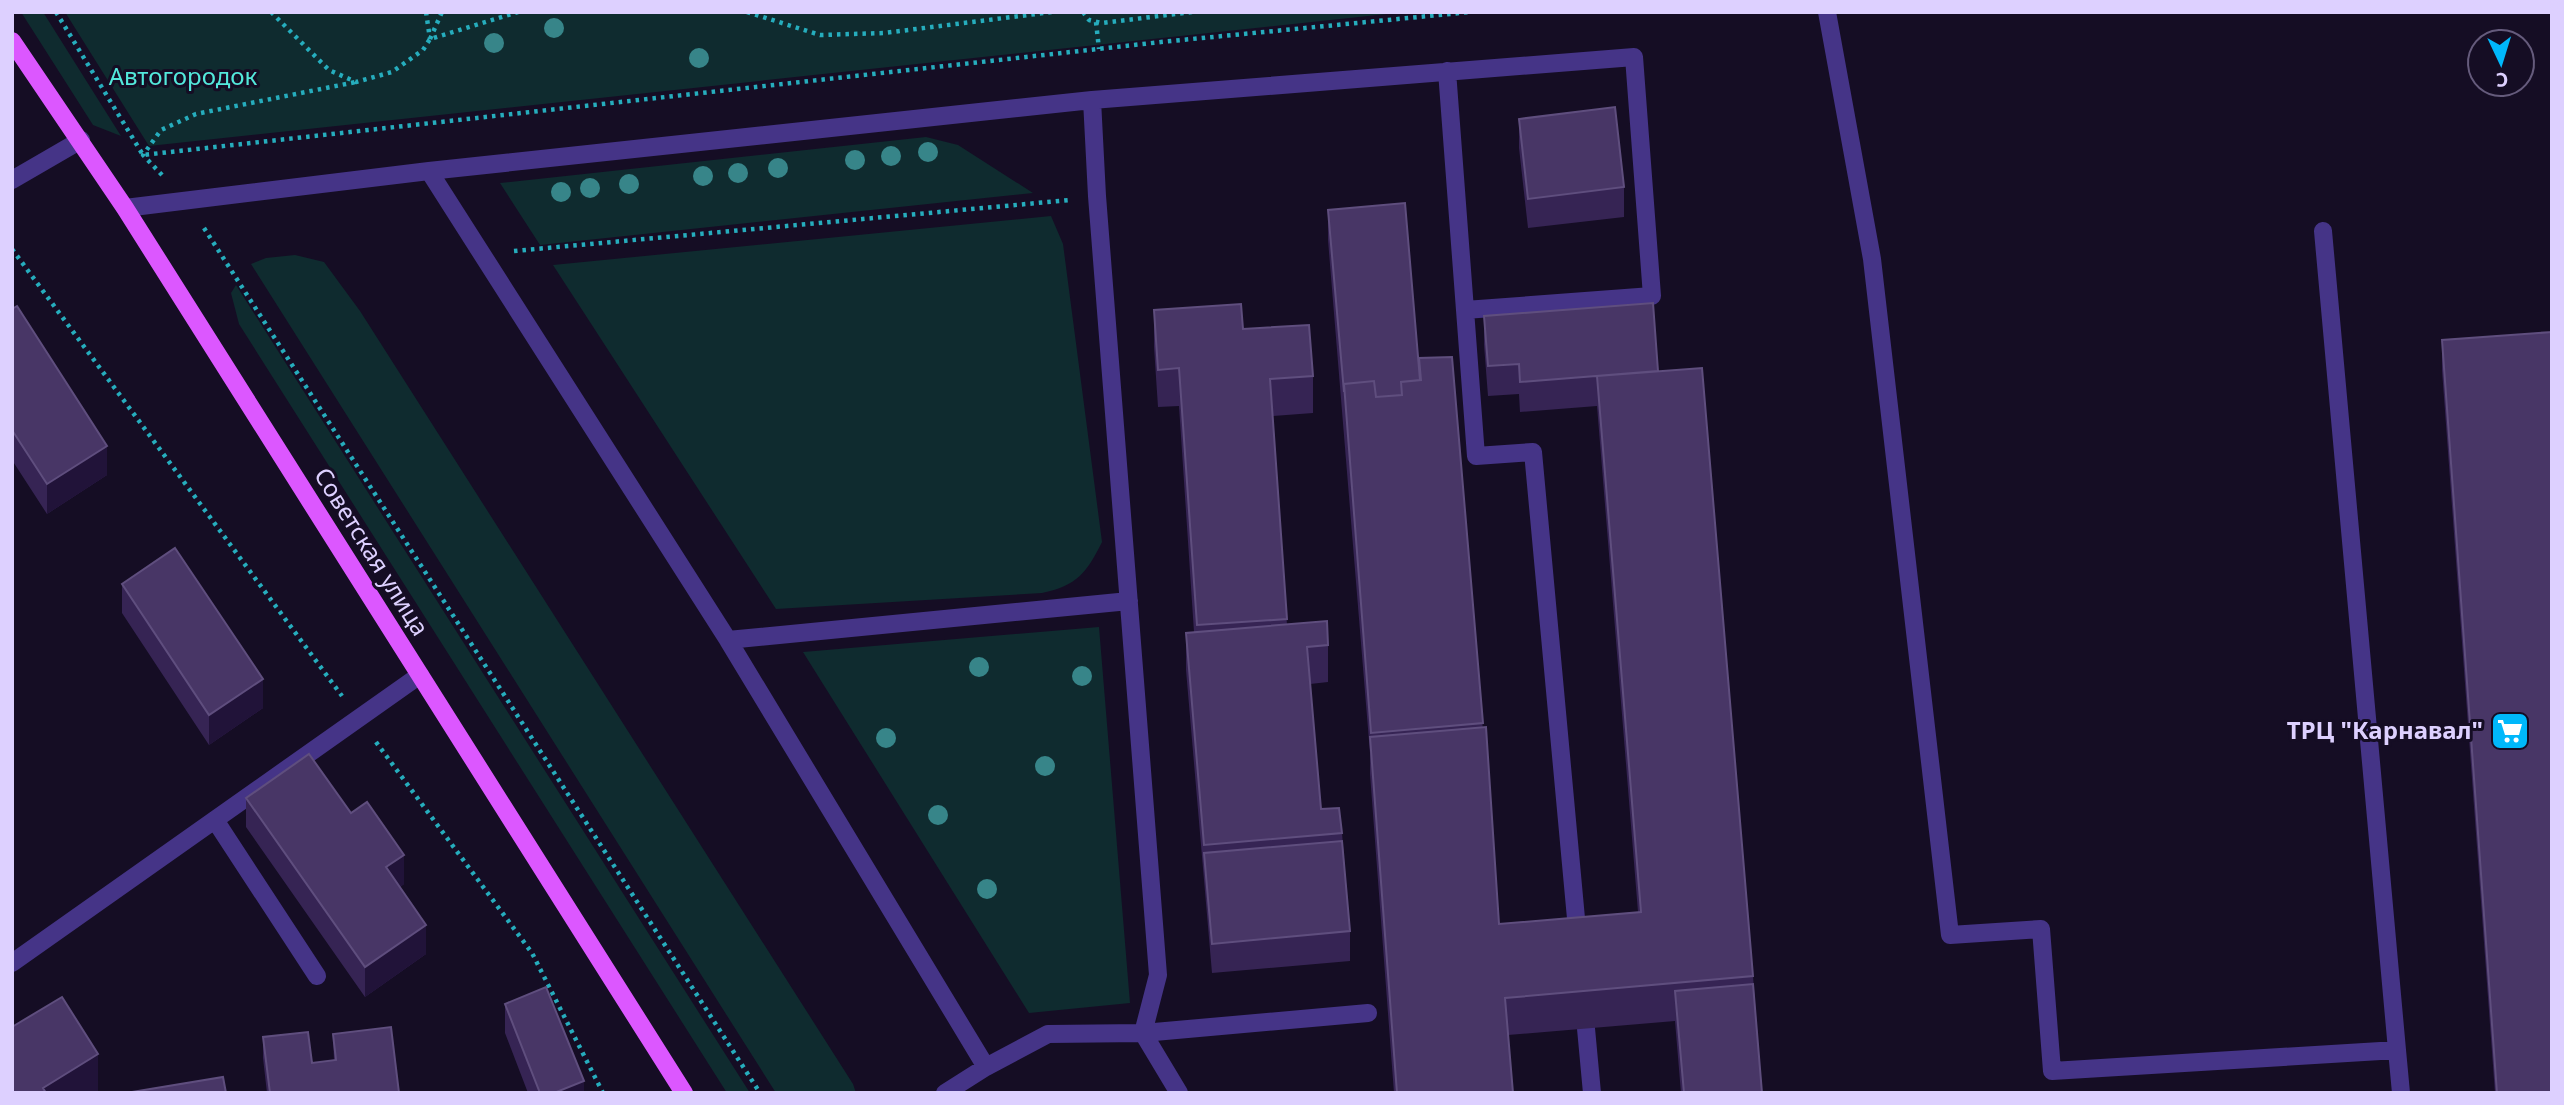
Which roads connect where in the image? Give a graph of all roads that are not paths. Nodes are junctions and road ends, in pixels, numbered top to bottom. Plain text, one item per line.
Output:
1 (1827, 12) edge
2 (12, 41) edge
3 (1447, 71) junction
4 (1092, 100) junction
5 (81, 141) junction
6 (429, 171) junction
7 (12, 180) edge
8 (125, 208) junction
9 (2323, 231) dead end
10 (1465, 310) junction
11 (1129, 601) junction
12 (728, 640) junction
13 (420, 675) junction
14 (215, 820) junction
15 (1579, 953) edge
16 (12, 963) edge
17 (317, 976) dead end
18 (1583, 995) edge
19 (1368, 1013) dead end
20 (1143, 1033) junction
21 (2397, 1050) junction
22 (986, 1067) junction
23 (684, 1093) edge
24 (945, 1093) edge
25 (1179, 1093) edge
26 (1592, 1093) edge
27 (2401, 1093) edge

1 - 21 street
2 - 5 main road, Советская улица
3 - 4 street
3 - 10 street
3 - 10 street
4 - 6 street
4 - 11 street
5 - 7 street
5 - 8 main road, Советская улица
6 - 8 street
6 - 12 street
8 - 13 main road, Советская улица
9 - 21 street
10 - 15 street
11 - 12 street
11 - 20 street
12 - 22 street
13 - 14 street
13 - 23 main road, Советская улица
14 - 16 street
14 - 17 street
18 - 26 street
19 - 20 street
20 - 22 street
20 - 25 street
21 - 27 street
22 - 24 street

